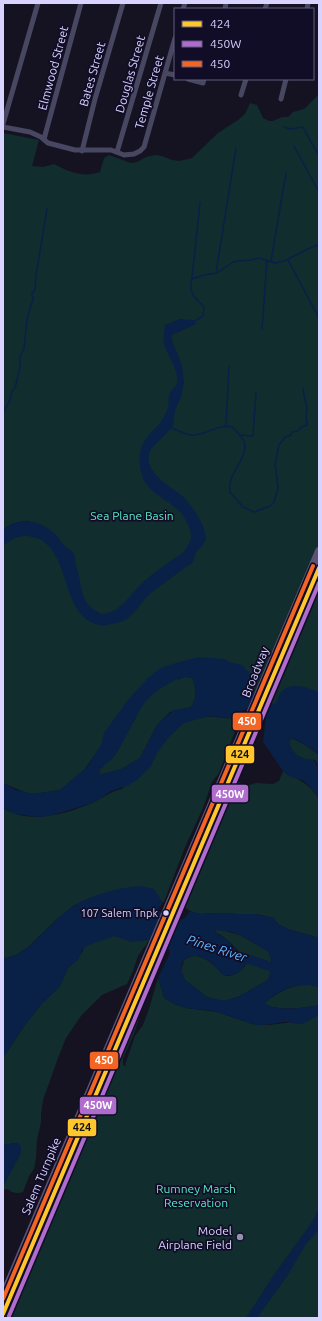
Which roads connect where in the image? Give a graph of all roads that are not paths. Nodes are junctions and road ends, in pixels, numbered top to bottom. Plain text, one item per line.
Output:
1 (38, 3) edge
2 (81, 3) edge
3 (123, 3) edge
4 (161, 3) edge
5 (174, 42) edge
6 (165, 73) junction
7 (174, 75) edge
8 (246, 80) edge
9 (286, 80) edge
10 (241, 95) dead end
11 (281, 99) dead end
12 (3, 124) edge
13 (3, 127) edge
14 (44, 139) junction
15 (82, 151) junction
16 (118, 152) junction
17 (319, 551) edge
18 (319, 568) edge
19 (261, 698) junction
20 (170, 913) joint
21 (156, 944) junction
22 (3, 1296) edge
23 (3, 1314) edge

1 - 12 street
2 - 14 street, Elmwood Street
3 - 15 street, Bates Street
4 - 16 street, Douglas Street
5 - 6 street, Temple Street
6 - 7 street
6 - 16 street, Temple Street
8 - 10 street
9 - 11 street
13 - 14 street
14 - 15 street
15 - 16 street
17 - 19 main road, Broadway
18 - 19 main road, Broadway
19 - 20 main road, Broadway
20 - 21 main road, Salem Turnpike
21 - 22 main road, Salem Turnpike
21 - 23 main road, Salem Turnpike

